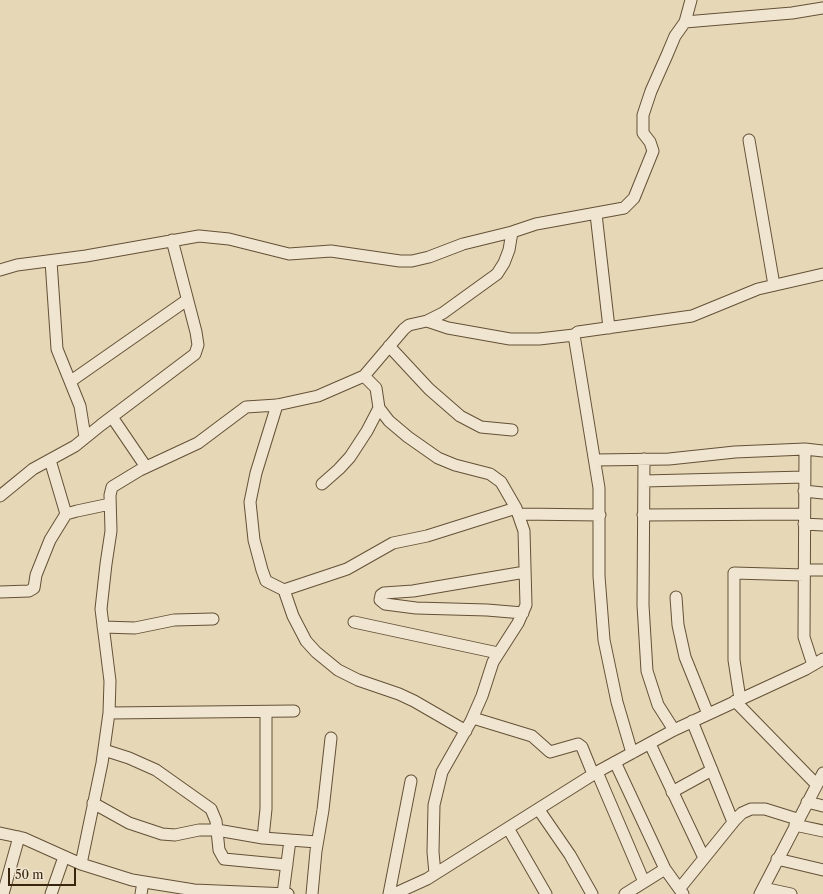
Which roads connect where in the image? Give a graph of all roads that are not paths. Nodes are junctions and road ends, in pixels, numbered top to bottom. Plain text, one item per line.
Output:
1 (691, 0) edge
2 (823, 8) edge
3 (685, 22) junction
4 (749, 140) dead end
5 (596, 214) junction
6 (512, 232) junction
7 (172, 240) junction
8 (51, 261) junction
9 (0, 270) edge
10 (823, 274) edge
11 (774, 285) junction
12 (188, 300) junction
13 (427, 321) junction
14 (609, 328) junction
15 (574, 335) junction
16 (389, 346) junction
17 (364, 376) junction
18 (71, 381) junction
19 (277, 405) junction
20 (379, 408) junction
21 (112, 417) junction
22 (512, 430) dead end
23 (85, 437) junction
24 (805, 449) junction
25 (823, 451) edge
26 (644, 459) junction
27 (50, 460) junction
28 (595, 460) junction
29 (146, 467) junction
30 (805, 477) junction
31 (644, 481) junction
32 (322, 484) dead end
33 (804, 491) junction
34 (823, 492) edge
35 (0, 496) edge
36 (110, 504) junction
37 (518, 511) junction
38 (66, 514) junction
39 (600, 515) junction
40 (643, 515) junction
41 (804, 519) junction
42 (823, 525) edge
43 (823, 570) edge
44 (525, 572) junction
45 (804, 572) junction
46 (284, 590) junction
47 (0, 592) edge
48 (676, 597) dead end
49 (522, 613) junction
50 (213, 619) dead end
51 (354, 622) dead end
52 (103, 627) junction
53 (498, 653) junction
54 (823, 658) edge
55 (813, 665) junction
56 (738, 700) junction
57 (294, 710) dead end
58 (266, 712) junction
59 (110, 713) junction
60 (708, 714) junction
61 (473, 718) junction
62 (692, 721) junction
63 (674, 730) junction
64 (466, 731) junction
65 (330, 738) dead end
66 (650, 744) junction
67 (104, 750) junction
68 (632, 753) junction
69 (615, 762) junction
70 (712, 770) junction
71 (595, 773) junction
72 (823, 773) edge
73 (411, 781) dead end
74 (816, 784) junction
75 (672, 792) junction
76 (807, 802) junction
77 (93, 803) junction
78 (823, 806) edge
79 (539, 810) junction
80 (733, 822) junction
81 (796, 822) junction
82 (508, 828) junction
83 (217, 830) junction
84 (823, 831) edge
85 (0, 833) edge
86 (20, 837) junction
87 (263, 838) junction
88 (290, 840) junction
89 (317, 842) junction
90 (64, 857) junction
91 (704, 858) junction
92 (777, 859) junction
93 (81, 864) junction
94 (287, 865) junction
95 (665, 869) junction
96 (823, 870) edge
97 (435, 874) junction
98 (143, 882) junction
99 (644, 882) junction
100 (682, 891) edge
101 (762, 891) edge
102 (194, 892) edge
103 (3, 894) edge
104 (50, 894) edge
105 (141, 894) edge
106 (253, 894) edge
107 (284, 894) edge
108 (288, 894) edge
109 (312, 894) edge
110 (389, 894) edge
111 (394, 894) edge
112 (546, 894) edge
113 (592, 894) edge
114 (625, 894) edge
115 (791, 894) edge

1 - 3 street
2 - 3 street
3 - 5 street
4 - 11 street
5 - 6 street
5 - 14 street
6 - 7 street
6 - 13 street
7 - 8 street
7 - 12 street
8 - 9 street
8 - 18 street
10 - 11 street
11 - 14 street
12 - 18 street
12 - 21 street
13 - 15 street
13 - 16 street
14 - 15 street
15 - 28 street
16 - 17 street
16 - 22 street
17 - 19 street
17 - 20 street
18 - 23 street
19 - 29 street
19 - 46 street
20 - 32 street
20 - 37 street
21 - 23 street
21 - 29 street
23 - 27 street
24 - 25 street
24 - 26 street
24 - 30 street
26 - 28 street
26 - 31 street
27 - 35 street
27 - 38 street
28 - 39 street
29 - 36 street
30 - 31 street
30 - 33 street
31 - 40 street
33 - 34 street
33 - 41 street
36 - 38 street
36 - 52 street
37 - 39 street
37 - 44 street
37 - 46 street
38 - 47 street
39 - 68 street
40 - 41 street
40 - 63 street
41 - 42 street
41 - 45 street
43 - 45 street
44 - 49 street
44 - 49 street
45 - 55 street
45 - 56 street
46 - 64 street
48 - 60 street
49 - 53 street
50 - 52 street
51 - 53 street
52 - 59 street
53 - 61 street
54 - 55 street
55 - 56 street
56 - 60 street
56 - 74 street
57 - 58 street
58 - 59 street
58 - 87 street
59 - 67 street
60 - 62 street
61 - 64 street
61 - 71 street
62 - 63 street
62 - 70 street
63 - 66 street
64 - 97 street
65 - 89 street
66 - 68 street
66 - 75 street
67 - 77 street
67 - 83 street
68 - 69 street
69 - 71 street
69 - 95 street
70 - 75 street
70 - 80 street
71 - 79 street
71 - 99 street
72 - 74 street
73 - 110 street
74 - 76 street
75 - 91 street
76 - 78 street
76 - 81 street
77 - 83 street
77 - 93 street
79 - 82 street
79 - 113 street
80 - 81 street
80 - 91 street
81 - 84 street
81 - 92 street
82 - 97 street
82 - 112 street
83 - 87 street
83 - 94 street
85 - 86 street
86 - 90 street
86 - 103 street
87 - 88 street
88 - 89 street
88 - 94 street
89 - 109 street
90 - 93 street
90 - 104 street
91 - 100 street
92 - 96 street
92 - 101 street
93 - 98 street
94 - 107 street
95 - 99 street
95 - 100 street
97 - 111 street
98 - 102 street
98 - 105 street
99 - 114 street
101 - 115 street
102 - 106 street
106 - 107 street
107 - 108 street

